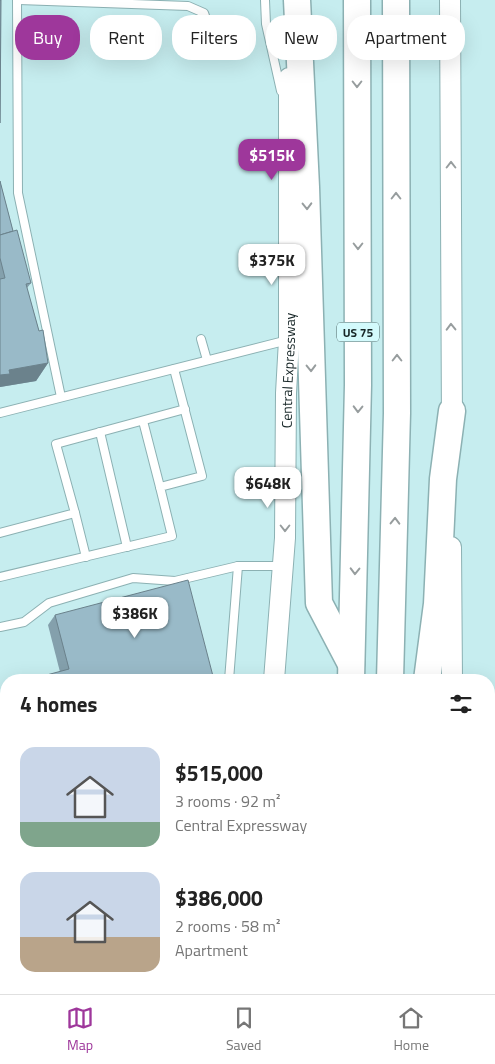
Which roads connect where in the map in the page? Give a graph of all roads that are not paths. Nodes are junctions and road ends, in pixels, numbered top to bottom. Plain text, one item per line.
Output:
1 (18, 0) edge
2 (266, 0) edge
3 (288, 0) edge
4 (297, 0) edge
5 (357, 0) edge
6 (396, 0) edge
7 (450, 0) edge
8 (205, 15) edge
9 (289, 129) junction
10 (201, 339) dead end
11 (290, 340) junction
12 (207, 360) junction
13 (174, 368) junction
14 (61, 397) junction
15 (185, 409) junction
16 (452, 411) junction
17 (0, 412) edge
18 (143, 421) junction
19 (100, 432) junction
20 (160, 487) junction
21 (75, 513) junction
22 (0, 533) edge
23 (127, 547) junction
24 (86, 557) junction
25 (238, 566) junction
26 (283, 566) junction
27 (0, 577) edge
28 (0, 627) edge
29 (351, 672) edge
30 (229, 674) edge
31 (274, 674) edge
32 (390, 674) edge
33 (428, 674) edge
34 (452, 674) edge

1 - 8 lane
1 - 14 lane
2 - 9 lane
3 - 9 main road, Central Expressway
4 -> 29 highway
5 -> 29 highway, US 75
32 -> 6 highway, US 75
16 -> 7 main road
9 - 11 main road, Central Expressway
10 - 12 lane
11 - 12 lane
11 -> 26 main road, Central Expressway
12 - 13 lane
13 - 14 lane
13 - 15 lane
14 - 17 lane
15 - 18 lane
15 - 20 lane
16 - 33 highway
16 - 34 main road
18 - 19 lane
18 - 20 lane
19 - 21 lane
19 - 23 lane
20 - 23 lane
21 - 22 lane
21 - 24 lane
23 - 24 lane
24 - 27 lane
25 - 26 lane
25 - 28 lane
25 - 30 lane
26 - 31 main road, Central Expressway

